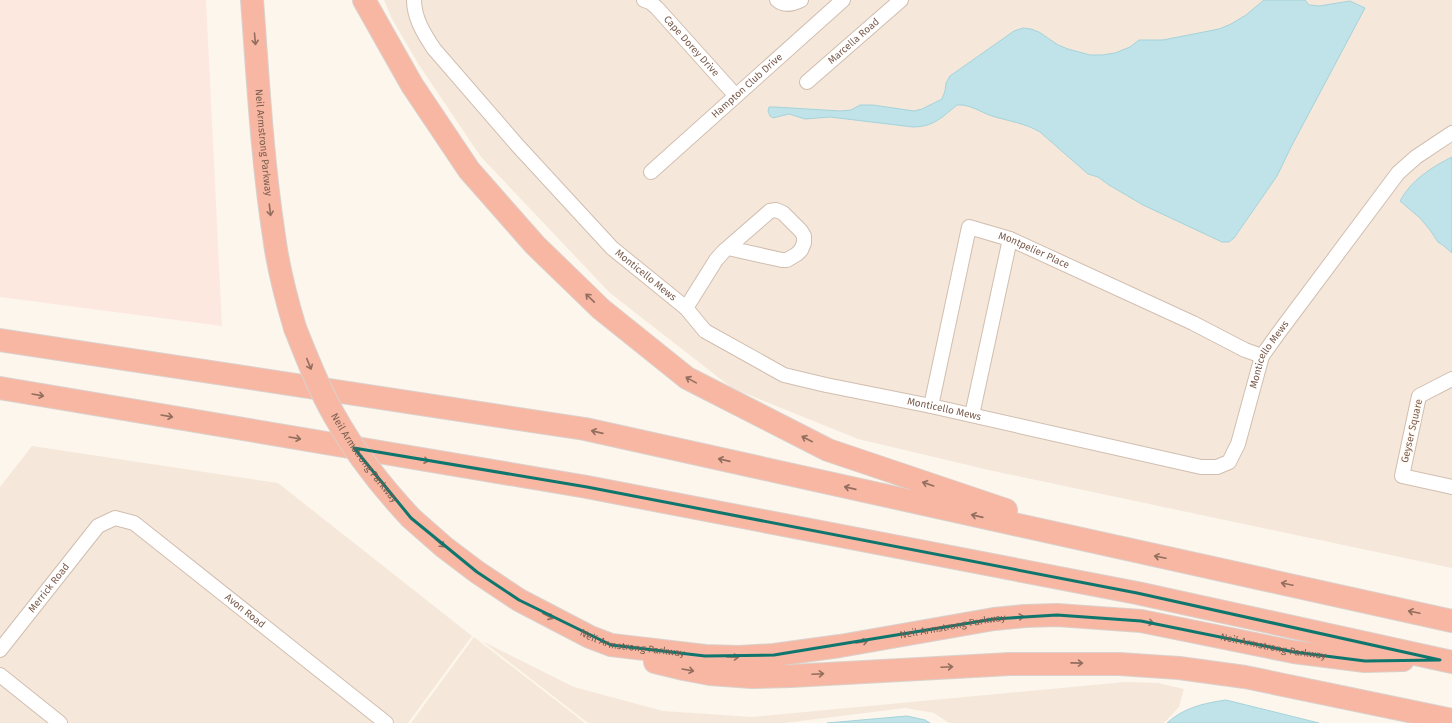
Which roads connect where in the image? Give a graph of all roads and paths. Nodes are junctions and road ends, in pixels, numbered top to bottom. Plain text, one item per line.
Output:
1 (252, 0) edge
2 (364, 0) edge
3 (414, 0) edge
4 (644, 0) edge
5 (777, 0) edge
6 (801, 0) edge
7 (900, 0) edge
8 (835, 2) edge
9 (807, 82) dead end
10 (736, 96) junction
11 (1452, 133) edge
12 (651, 172) dead end
13 (1010, 239) junction
14 (728, 248) junction
15 (686, 308) junction
16 (0, 340) edge
17 (1262, 356) junction
18 (1452, 379) edge
19 (0, 388) edge
20 (931, 406) junction
21 (972, 415) junction
22 (1452, 487) edge
23 (98, 526) joint
24 (1111, 546) junction
25 (1452, 620) edge
26 (611, 645) junction
27 (0, 650) edge
28 (1446, 661) edge
29 (0, 675) edge
30 (1452, 720) edge
31 (60, 723) edge
32 (386, 723) edge

1 -> 26 highway, Neil Armstrong Parkway, bridge
24 -> 2 highway
3 - 15 street, Monticello Mews
4 - 10 street, Cape Dorey Drive
5 - 6 street
7 - 9 street, Marcella Road
8 - 10 street, Hampton Club Drive
10 - 12 street, Hampton Club Drive
11 - 17 street, Monticello Mews
13 - 17 street, Montpelier Place
13 - 20 street, Montpelier Place
13 - 21 street
14 - 14 street
14 - 15 street
15 - 20 street, Monticello Mews
24 -> 16 highway
17 - 21 street, Monticello Mews
18 - 22 street, Geyser Square
19 -> 28 highway
20 - 21 street, Monticello Mews
23 - 27 street, Merrick Road
23 - 32 street, Avon Road
25 -> 24 highway
26 -> 28 highway, Neil Armstrong Parkway
26 -> 30 highway
29 - 31 street

